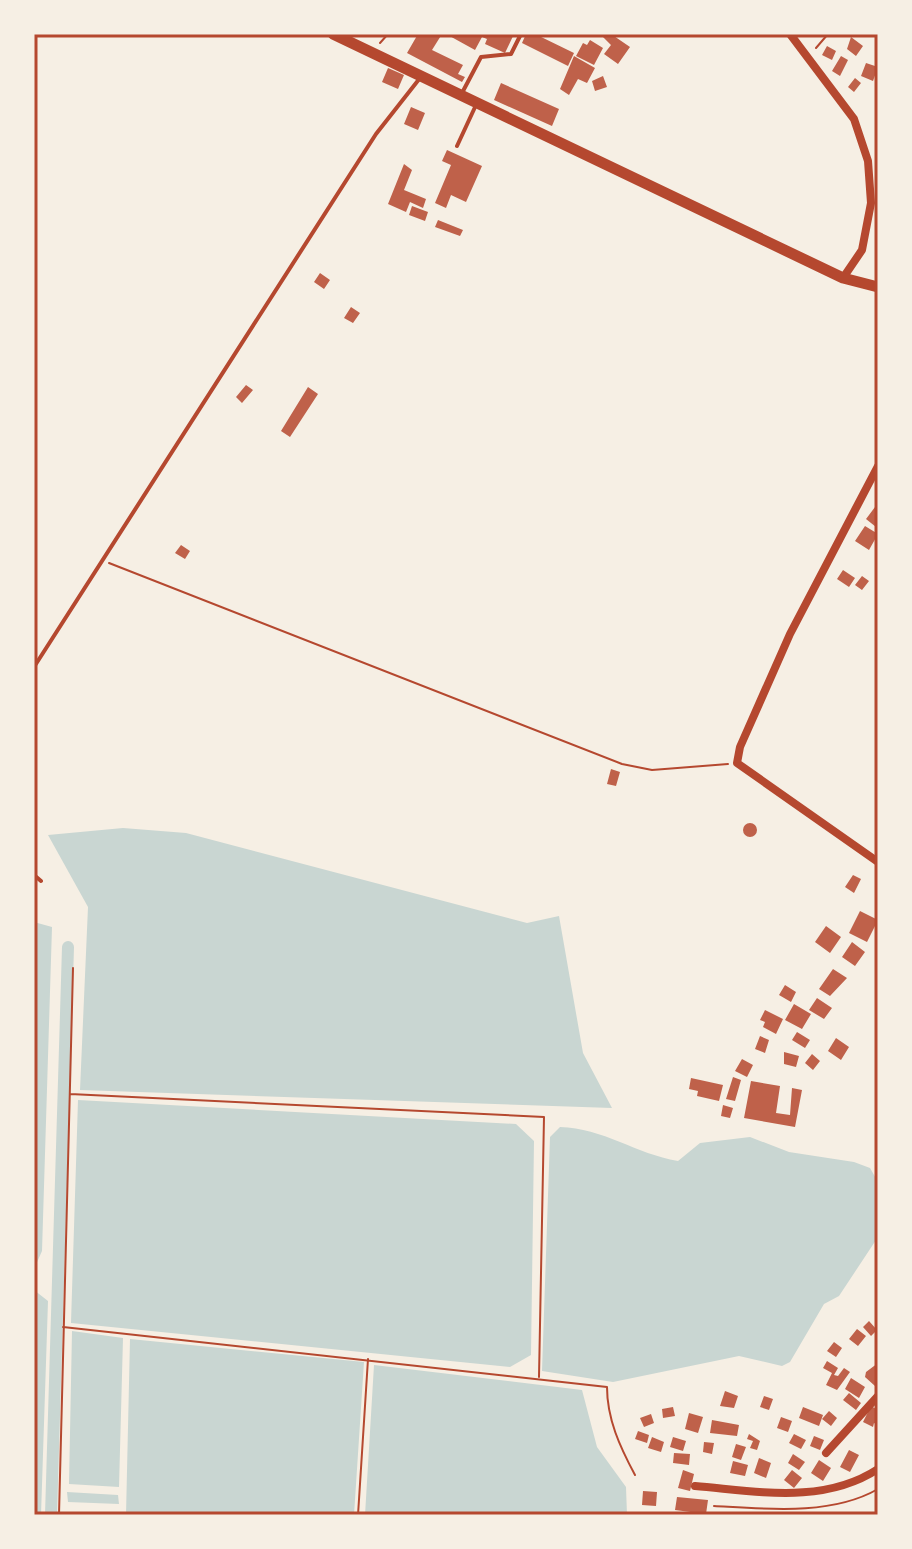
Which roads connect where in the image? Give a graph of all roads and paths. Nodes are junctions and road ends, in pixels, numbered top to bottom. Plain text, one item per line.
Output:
1 (333, 34) edge
2 (388, 34) edge
3 (521, 34) edge
4 (790, 34) edge
5 (828, 34) edge
6 (371, 39) dead end
7 (807, 59) junction
8 (421, 76) junction
9 (461, 96) junction
10 (477, 103) junction
11 (457, 146) dead end
12 (843, 278) junction
13 (878, 287) edge
14 (878, 466) edge
15 (104, 561) junction
16 (34, 667) edge
17 (737, 763) junction
18 (878, 862) edge
19 (34, 875) edge
20 (41, 881) dead end
21 (73, 968) dead end
22 (70, 1094) junction
23 (63, 1327) junction
24 (368, 1358) junction
25 (539, 1377) junction
26 (878, 1396) edge
27 (826, 1453) dead end
28 (878, 1469) edge
29 (635, 1475) dead end
30 (695, 1486) dead end
31 (878, 1489) edge
32 (714, 1506) dead end
33 (59, 1515) edge
34 (358, 1515) edge

1 - 8 main road
2 - 6 path
3 - 9 lane
4 - 7 street
5 - 7 path
7 - 12 street
8 - 9 main road
8 - 15 lane
9 - 10 main road
10 - 11 lane
10 - 12 main road
12 - 13 main road
14 - 17 street
15 - 16 lane
15 - 17 path
17 - 18 street
19 - 20 lane
21 - 22 path
22 - 23 path
22 - 25 path
23 - 24 path
23 - 33 path
24 - 25 path
24 - 34 path
25 - 29 path
26 - 27 street
28 - 30 street
31 - 32 path

